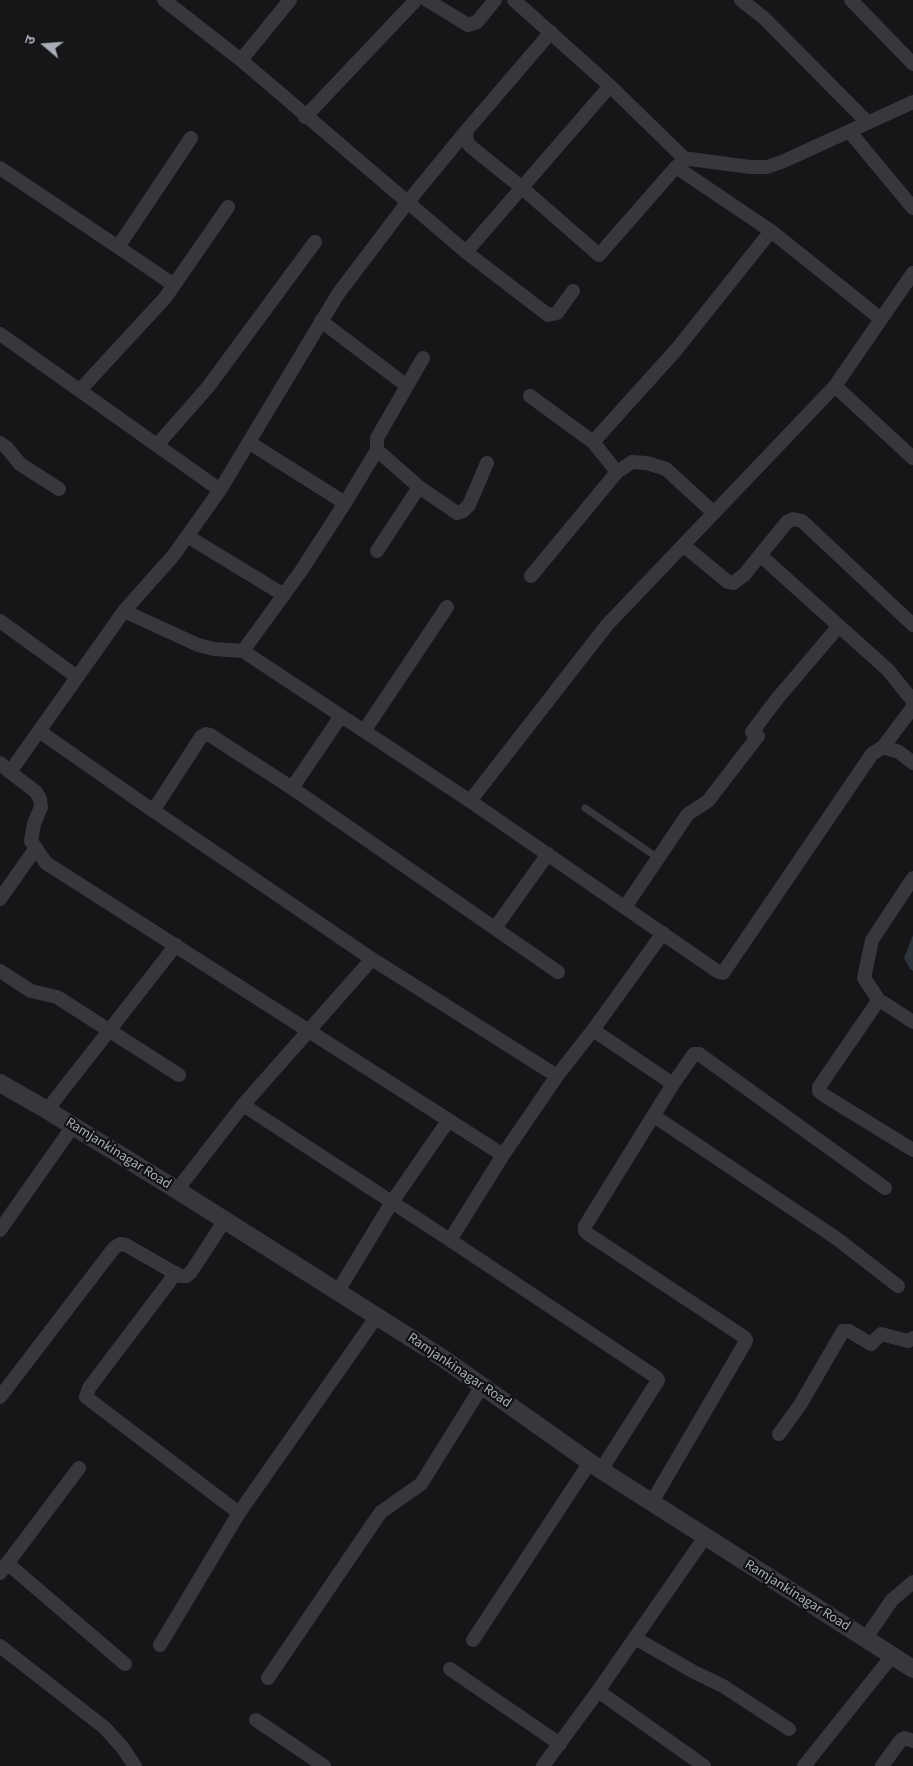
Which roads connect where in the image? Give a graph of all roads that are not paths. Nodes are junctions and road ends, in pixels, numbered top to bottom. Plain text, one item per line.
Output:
1 (164, 0) edge
2 (290, 0) edge
3 (416, 0) edge
4 (427, 0) edge
5 (494, 0) edge
6 (514, 0) edge
7 (742, 0) edge
8 (851, 0) edge
9 (551, 32) junction
10 (241, 60) junction
11 (913, 64) edge
12 (610, 86) junction
13 (913, 102) edge
14 (305, 117) junction
15 (867, 122) junction
16 (466, 130) junction
17 (849, 131) junction
18 (191, 138) dead end
19 (681, 163) junction
20 (0, 168) edge
21 (521, 187) junction
22 (407, 203) junction
23 (228, 207) dead end
24 (913, 208) edge
25 (771, 231) junction
26 (315, 242) dead end
27 (118, 247) junction
28 (466, 252) junction
29 (913, 273) edge
30 (174, 285) junction
31 (573, 290) dead end
32 (881, 320) junction
33 (322, 322) junction
34 (0, 334) edge
35 (423, 358) dead end
36 (407, 386) junction
37 (835, 386) junction
38 (80, 390) junction
39 (530, 396) dead end
40 (593, 442) junction
41 (0, 443) edge
42 (250, 443) junction
43 (158, 445) junction
44 (377, 450) junction
45 (913, 458) edge
46 (487, 463) dead end
47 (617, 472) junction
48 (419, 487) junction
49 (60, 489) dead end
50 (220, 490) junction
51 (344, 503) junction
52 (714, 512) junction
53 (187, 536) junction
54 (683, 545) junction
55 (377, 551) dead end
56 (760, 555) junction
57 (531, 576) dead end
58 (284, 595) junction
59 (447, 607) dead end
60 (124, 611) junction
61 (0, 622) edge
62 (913, 625) edge
63 (839, 626) junction
64 (243, 651) junction
65 (77, 677) junction
66 (913, 700) edge
67 (913, 707) edge
68 (341, 716) junction
69 (364, 730) junction
70 (39, 731) junction
71 (883, 748) junction
72 (913, 763) edge
73 (5, 767) edge
74 (292, 788) junction
75 (470, 800) junction
76 (585, 808) dead end
77 (153, 811) junction
78 (36, 848) junction
79 (548, 854) junction
80 (658, 858) junction
81 (913, 878) edge
82 (0, 899) edge
83 (625, 907) junction
84 (495, 928) junction
85 (663, 933) junction
86 (176, 945) junction
87 (372, 959) junction
88 (0, 971) edge
89 (558, 972) dead end
90 (880, 1002) junction
91 (913, 1022) edge
92 (109, 1030) junction
93 (593, 1030) junction
94 (309, 1032) junction
95 (179, 1075) dead end
96 (557, 1076) junction
97 (0, 1083) edge
98 (673, 1084) junction
99 (243, 1105) junction
100 (47, 1110) junction
101 (654, 1116) junction
102 (448, 1121) junction
103 (73, 1126) junction
104 (913, 1150) edge
105 (503, 1155) junction
106 (885, 1188) dead end
107 (177, 1190) junction
108 (392, 1202) junction
109 (225, 1220) junction
110 (0, 1230) edge
111 (450, 1240) junction
112 (176, 1273) junction
113 (898, 1286) dead end
114 (338, 1291) junction
115 (377, 1316) junction
116 (913, 1338) edge
117 (482, 1386) junction
118 (0, 1397) edge
119 (779, 1434) dead end
120 (596, 1466) junction
121 (79, 1468) dead end
122 (652, 1502) junction
123 (239, 1513) junction
124 (705, 1538) junction
125 (4, 1568) edge
126 (913, 1582) edge
127 (635, 1638) junction
128 (866, 1639) junction
129 (473, 1640) dead end
130 (160, 1645) dead end
131 (0, 1646) edge
132 (892, 1656) junction
133 (125, 1664) dead end
134 (450, 1669) dead end
135 (913, 1669) edge
136 (268, 1678) dead end
137 (598, 1691) junction
138 (256, 1720) dead end
139 (789, 1729) dead end
140 (913, 1741) edge
141 (560, 1744) junction
142 (135, 1766) edge
143 (324, 1766) edge
144 (543, 1766) edge
145 (704, 1766) edge
146 (804, 1766) edge
147 (882, 1766) edge

1 - 10 street
2 - 10 street
3 - 14 street
4 - 5 street
6 - 9 street
7 - 15 street
8 - 11 street
9 - 12 street
9 - 16 street
10 - 14 street
12 - 19 street
12 - 21 street
13 - 15 street
14 - 22 street
15 - 17 street
16 - 21 street
16 - 22 street
17 - 19 street
17 - 24 street
18 - 27 street
19 - 21 street
19 - 25 street
20 - 27 street
21 - 28 street
22 - 28 street
22 - 33 street
23 - 30 street
25 - 32 street
25 - 40 street
26 - 43 street
27 - 30 street
28 - 31 street
29 - 32 street
30 - 38 street
32 - 37 street
33 - 36 street
33 - 42 street
34 - 38 street
35 - 36 street
36 - 44 street
37 - 45 street
37 - 52 street
38 - 43 street
39 - 40 street
40 - 47 street
41 - 49 street
42 - 50 street
42 - 51 street
43 - 50 street
44 - 48 street
44 - 51 street
46 - 48 street
47 - 52 street
47 - 57 street
48 - 55 street
50 - 53 street
51 - 58 street
52 - 54 street
53 - 58 street
53 - 60 street
54 - 56 street
54 - 75 street
56 - 62 street
56 - 63 street
58 - 64 street
59 - 69 street
60 - 64 street
60 - 65 street
61 - 65 street
63 - 66 street
63 - 80 street
64 - 68 street
65 - 70 street
67 - 71 street
68 - 69 street
68 - 74 street
69 - 75 street
70 - 73 street
70 - 77 street
71 - 72 street
71 - 85 street
73 - 78 street
74 - 77 street
74 - 84 street
75 - 79 street
76 - 80 lane
77 - 87 street
78 - 82 street
78 - 86 street
79 - 83 street
79 - 84 street
80 - 83 street
81 - 90 street
83 - 85 street
84 - 89 street
85 - 93 street
86 - 92 street
86 - 94 street
87 - 94 street
87 - 96 street
88 - 92 street
90 - 91 street
90 - 104 street
92 - 95 street
92 - 100 street
93 - 96 street
93 - 98 street
94 - 99 street
94 - 102 street
96 - 105 street
97 - 100 street, Ramjankinagar Road
98 - 101 street
98 - 106 street
99 - 107 street
99 - 108 street
100 - 103 street, Ramjankinagar Road
101 - 113 street
101 - 122 street
102 - 105 street
102 - 108 street
103 - 107 street, Ramjankinagar Road
103 - 110 street
105 - 111 street
107 - 109 street, Ramjankinagar Road
108 - 111 street
108 - 114 street
109 - 112 street
109 - 114 street, Ramjankinagar Road
111 - 120 street
112 - 118 street
112 - 123 street
114 - 115 street, Ramjankinagar Road
115 - 117 street, Ramjankinagar Road
115 - 123 street
116 - 119 street
117 - 120 street, Ramjankinagar Road
117 - 136 street
120 - 122 street, Ramjankinagar Road
120 - 129 street
121 - 125 street
122 - 124 street, Ramjankinagar Road
123 - 130 street
124 - 127 street
124 - 128 street, Ramjankinagar Road
125 - 133 street
126 - 128 street
127 - 137 street
127 - 139 street
128 - 132 street, Ramjankinagar Road
131 - 142 street
132 - 135 street, Ramjankinagar Road
132 - 146 street
134 - 141 street
137 - 141 street
137 - 145 street
138 - 143 street
140 - 147 street
141 - 144 street

